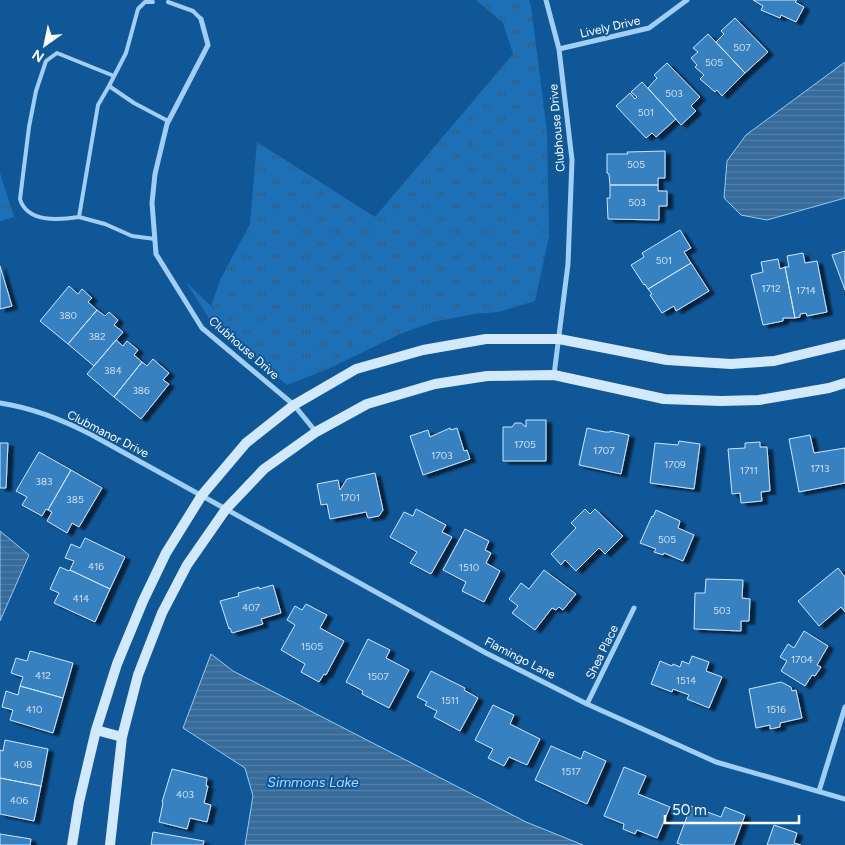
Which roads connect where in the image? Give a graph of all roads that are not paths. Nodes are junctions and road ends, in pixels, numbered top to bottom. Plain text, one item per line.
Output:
1 (546, 0) edge
2 (687, 0) edge
3 (153, 2) dead end
4 (168, 2) dead end
5 (201, 19) joint
6 (559, 49) junction
7 (114, 76) junction
8 (109, 86) junction
9 (168, 121) junction
10 (79, 217) junction
11 (155, 239) junction
12 (559, 339) junction
13 (845, 344) edge
14 (554, 375) junction
15 (845, 383) edge
16 (0, 403) edge
17 (294, 406) junction
18 (316, 432) junction
19 (202, 495) junction
20 (226, 509) junction
21 (634, 608) dead end
22 (587, 704) junction
23 (845, 707) edge
24 (96, 730) junction
25 (122, 737) junction
26 (819, 791) junction
27 (845, 799) edge
28 (72, 845) edge
29 (110, 845) edge

1 - 6 street, Clubhouse Drive
2 - 6 street, Lively Drive
3 - 7 lane
4 - 5 lane
5 - 9 street, Clubhouse Drive
6 - 12 street, Clubhouse Drive
7 - 8 lane
7 - 10 lane
8 - 9 lane
8 - 10 lane
9 - 11 street, Clubhouse Drive
10 - 11 lane
11 - 17 street, Clubhouse Drive
12 - 13 street
12 - 14 street, Clubhouse Drive
12 - 17 street
14 - 15 street
14 - 18 street
16 - 19 street, Clubmanor Drive
17 - 18 street, Clubhouse Drive
17 - 19 street
18 - 20 street
19 - 20 street, Flamingo Lane
19 - 24 street
20 - 22 street, Flamingo Lane
20 - 25 street
21 - 22 street, Shea Place
22 - 26 street, Flamingo Lane
23 - 26 street
24 - 25 street
24 - 28 street
25 - 29 street
26 - 27 street, Flamingo Lane

